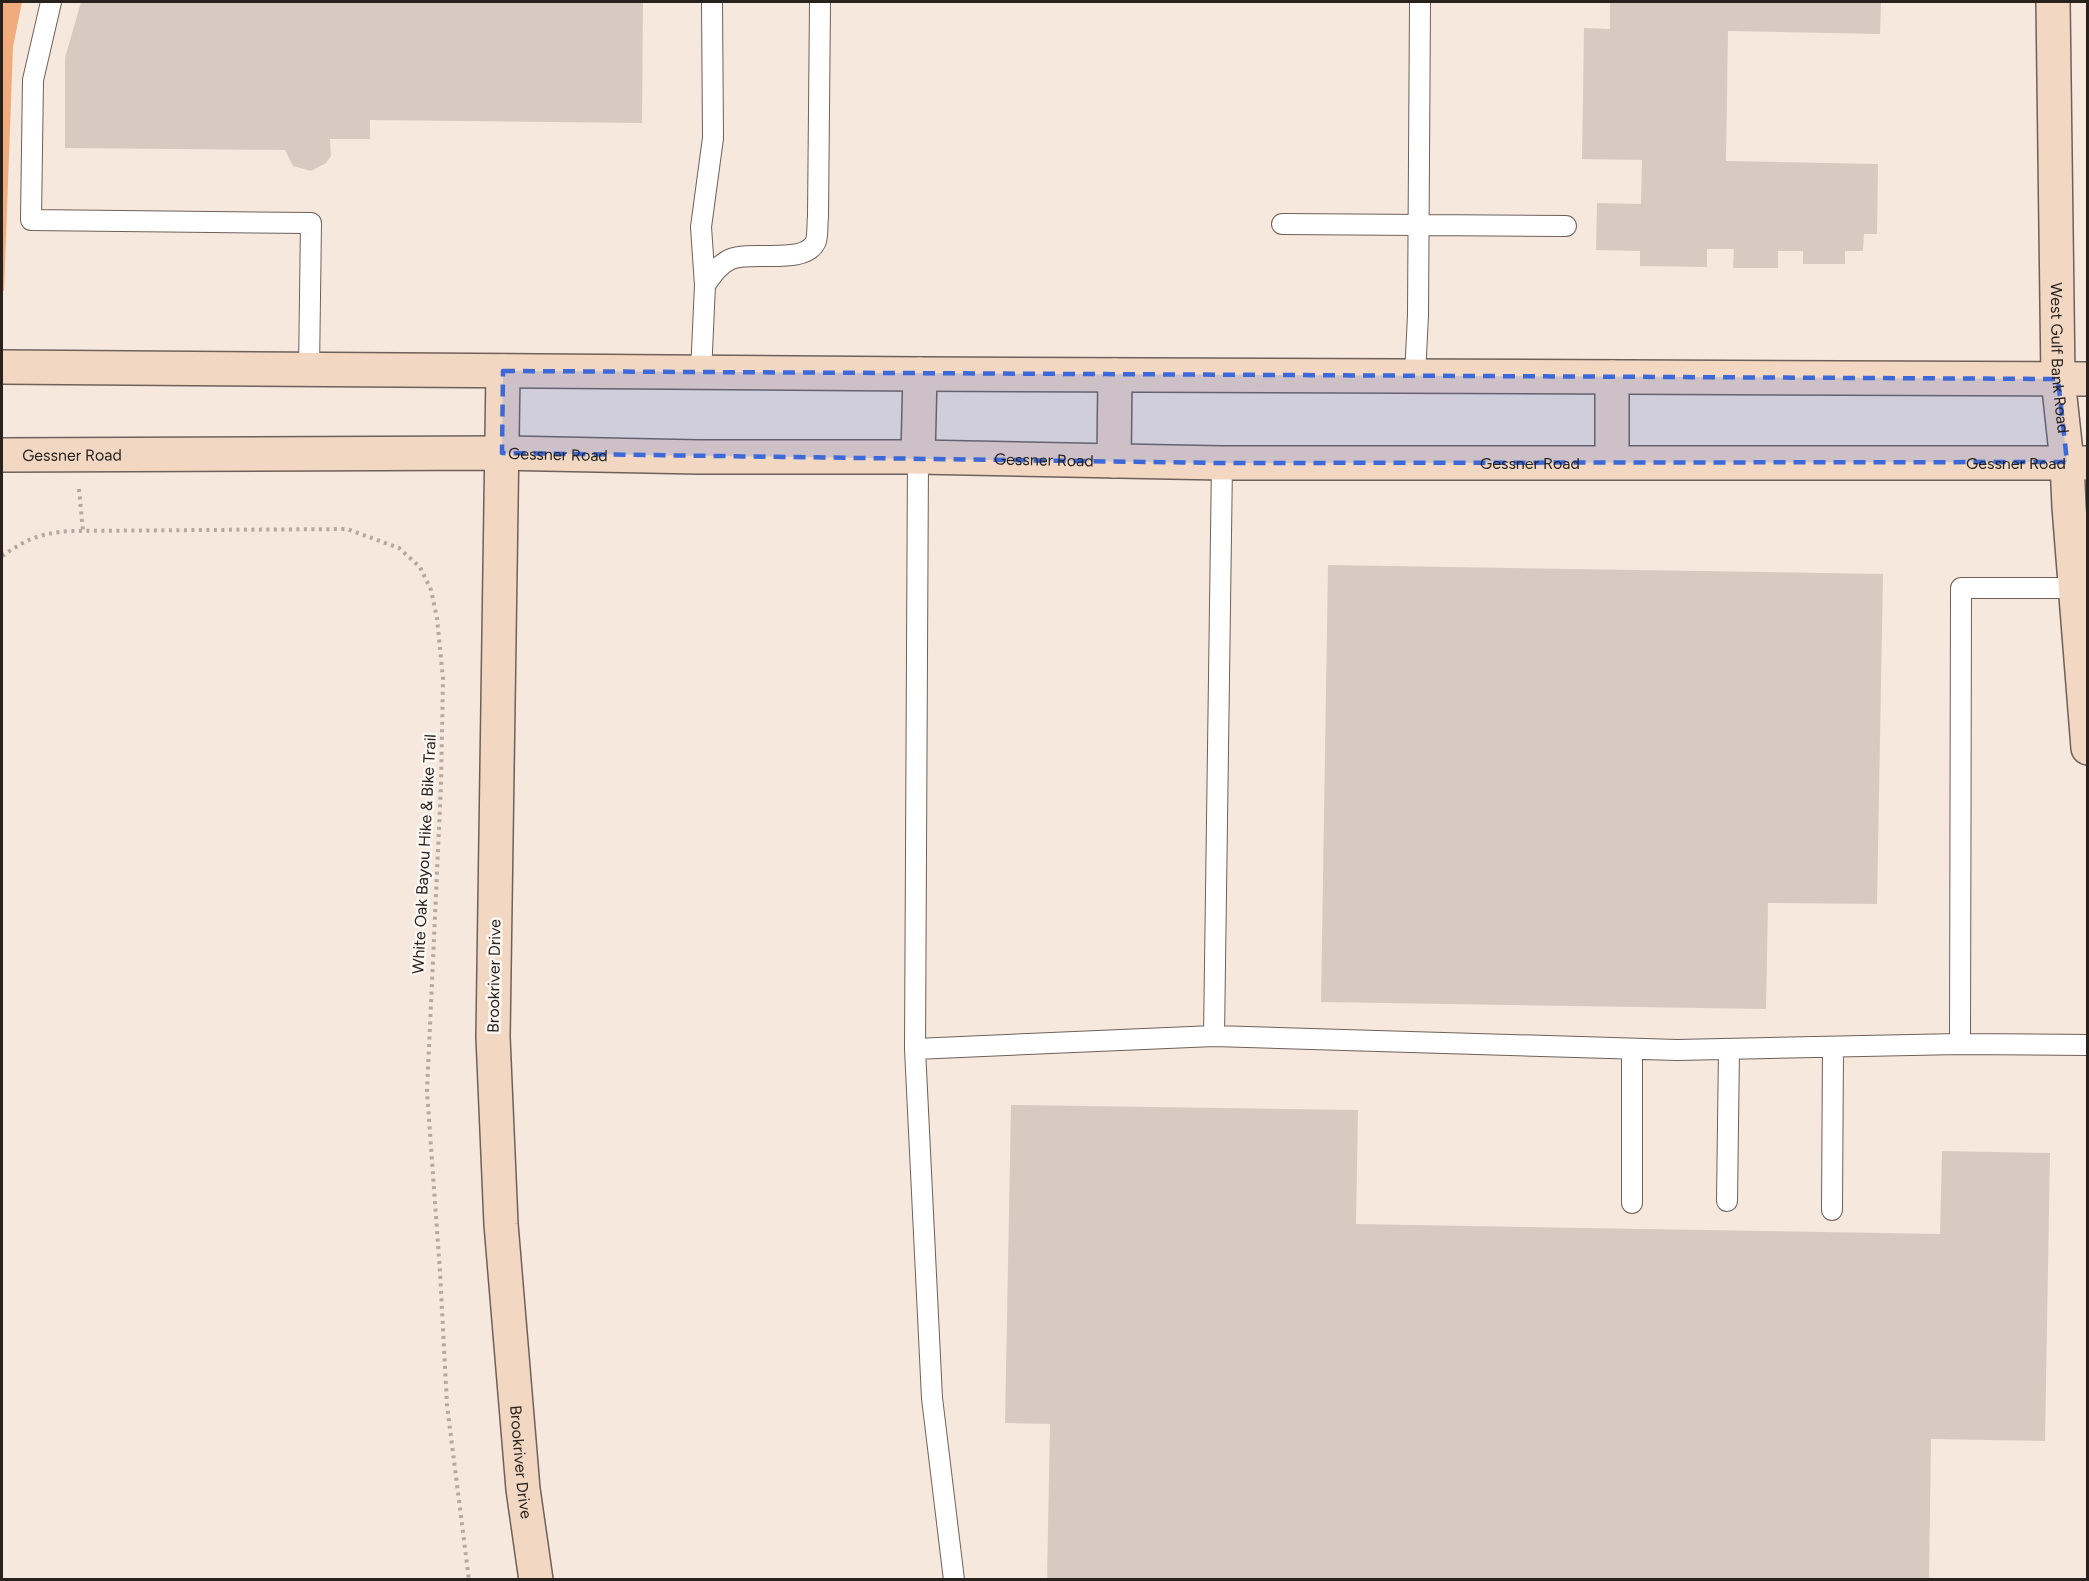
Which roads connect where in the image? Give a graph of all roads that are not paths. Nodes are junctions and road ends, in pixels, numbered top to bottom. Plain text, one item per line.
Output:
1 (51, 2) edge
2 (712, 2) edge
3 (820, 2) edge
4 (1420, 2) edge
5 (2053, 2) edge
6 (1282, 224) dead end
7 (1418, 224) junction
8 (1566, 226) dead end
9 (705, 285) junction
10 (2, 367) edge
11 (309, 370) junction
12 (503, 371) junction
13 (700, 372) junction
14 (920, 374) junction
15 (1115, 375) junction
16 (1415, 376) junction
17 (1612, 377) junction
18 (2073, 379) edge
19 (502, 453) junction
20 (2, 455) edge
21 (918, 457) junction
22 (1114, 461) junction
23 (1612, 462) junction
24 (1222, 463) junction
25 (2077, 463) edge
26 (2076, 588) junction
27 (2088, 748) edge
28 (1214, 1036) junction
29 (1960, 1044) junction
30 (2088, 1045) edge
31 (1833, 1047) junction
32 (915, 1049) junction
33 (1632, 1049) junction
34 (1729, 1049) junction
35 (1727, 1201) dead end
36 (1632, 1203) dead end
37 (1832, 1210) dead end
38 (536, 1580) edge
39 (954, 1580) edge

1 - 11 lane
2 - 9 lane
3 - 9 lane
4 - 7 lane
5 - 18 main road, West Gulf Bank Road
6 - 7 lane
7 - 8 lane
7 - 16 lane
9 - 13 lane
10 - 11 main road
11 - 12 main road
12 - 13 main road
12 - 19 main road, Brookriver Drive
13 - 14 main road
14 - 15 main road
14 - 21 main road
15 - 16 main road
15 - 22 main road
16 - 17 main road
17 - 18 main road
17 - 23 main road
18 - 25 main road, West Gulf Bank Road
19 - 20 main road, Gessner Road
19 - 21 main road, Gessner Road
19 - 38 main road, Brookriver Drive
21 - 22 main road, Gessner Road
21 - 32 lane
22 - 24 main road, Gessner Road
23 - 24 main road, Gessner Road
23 - 25 main road, Gessner Road
24 - 28 lane
25 - 26 main road, West Gulf Bank Road
26 - 27 main road, West Gulf Bank Road
26 - 29 lane
28 - 32 lane
28 - 33 lane
29 - 30 lane
29 - 31 lane
31 - 34 lane
31 - 37 lane
32 - 39 lane
33 - 34 lane
33 - 36 lane
34 - 35 lane

